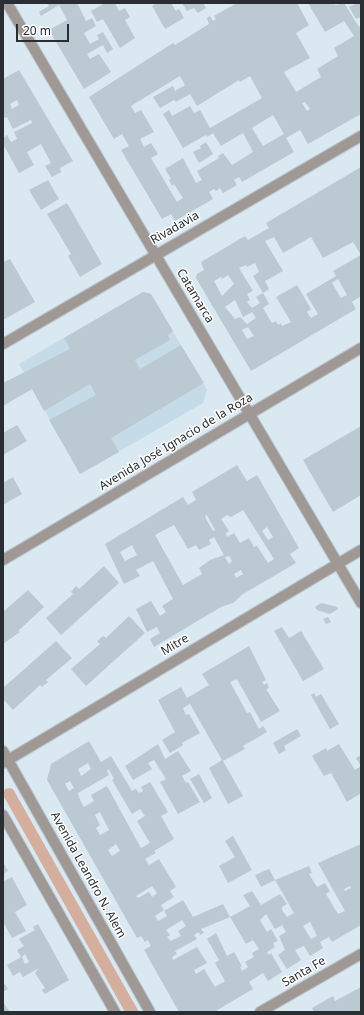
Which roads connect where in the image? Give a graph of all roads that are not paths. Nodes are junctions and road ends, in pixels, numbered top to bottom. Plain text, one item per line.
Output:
1 (7, 3) edge
2 (361, 136) edge
3 (156, 254) junction
4 (3, 344) edge
5 (361, 348) edge
6 (250, 414) junction
7 (361, 550) edge
8 (3, 560) edge
9 (338, 563) junction
10 (361, 603) edge
11 (5, 758) edge
12 (3, 815) edge
13 (361, 954) edge
14 (114, 1012) edge
15 (150, 1012) edge
16 (260, 1012) edge

1 - 3 street, Catamarca
2 - 3 street, Rivadavia
3 - 4 street, Rivadavia
3 - 6 street, Catamarca
5 - 6 street, Avenida José Ignacio de la Roza
6 - 8 street, Avenida José Ignacio de la Roza
6 - 9 street, Catamarca
7 - 9 street, Mitre
9 - 10 street, Catamarca
9 - 11 street, Mitre
11 - 15 street, Avenida Leandro N. Alem
12 - 14 street
13 - 16 street, Santa Fe

